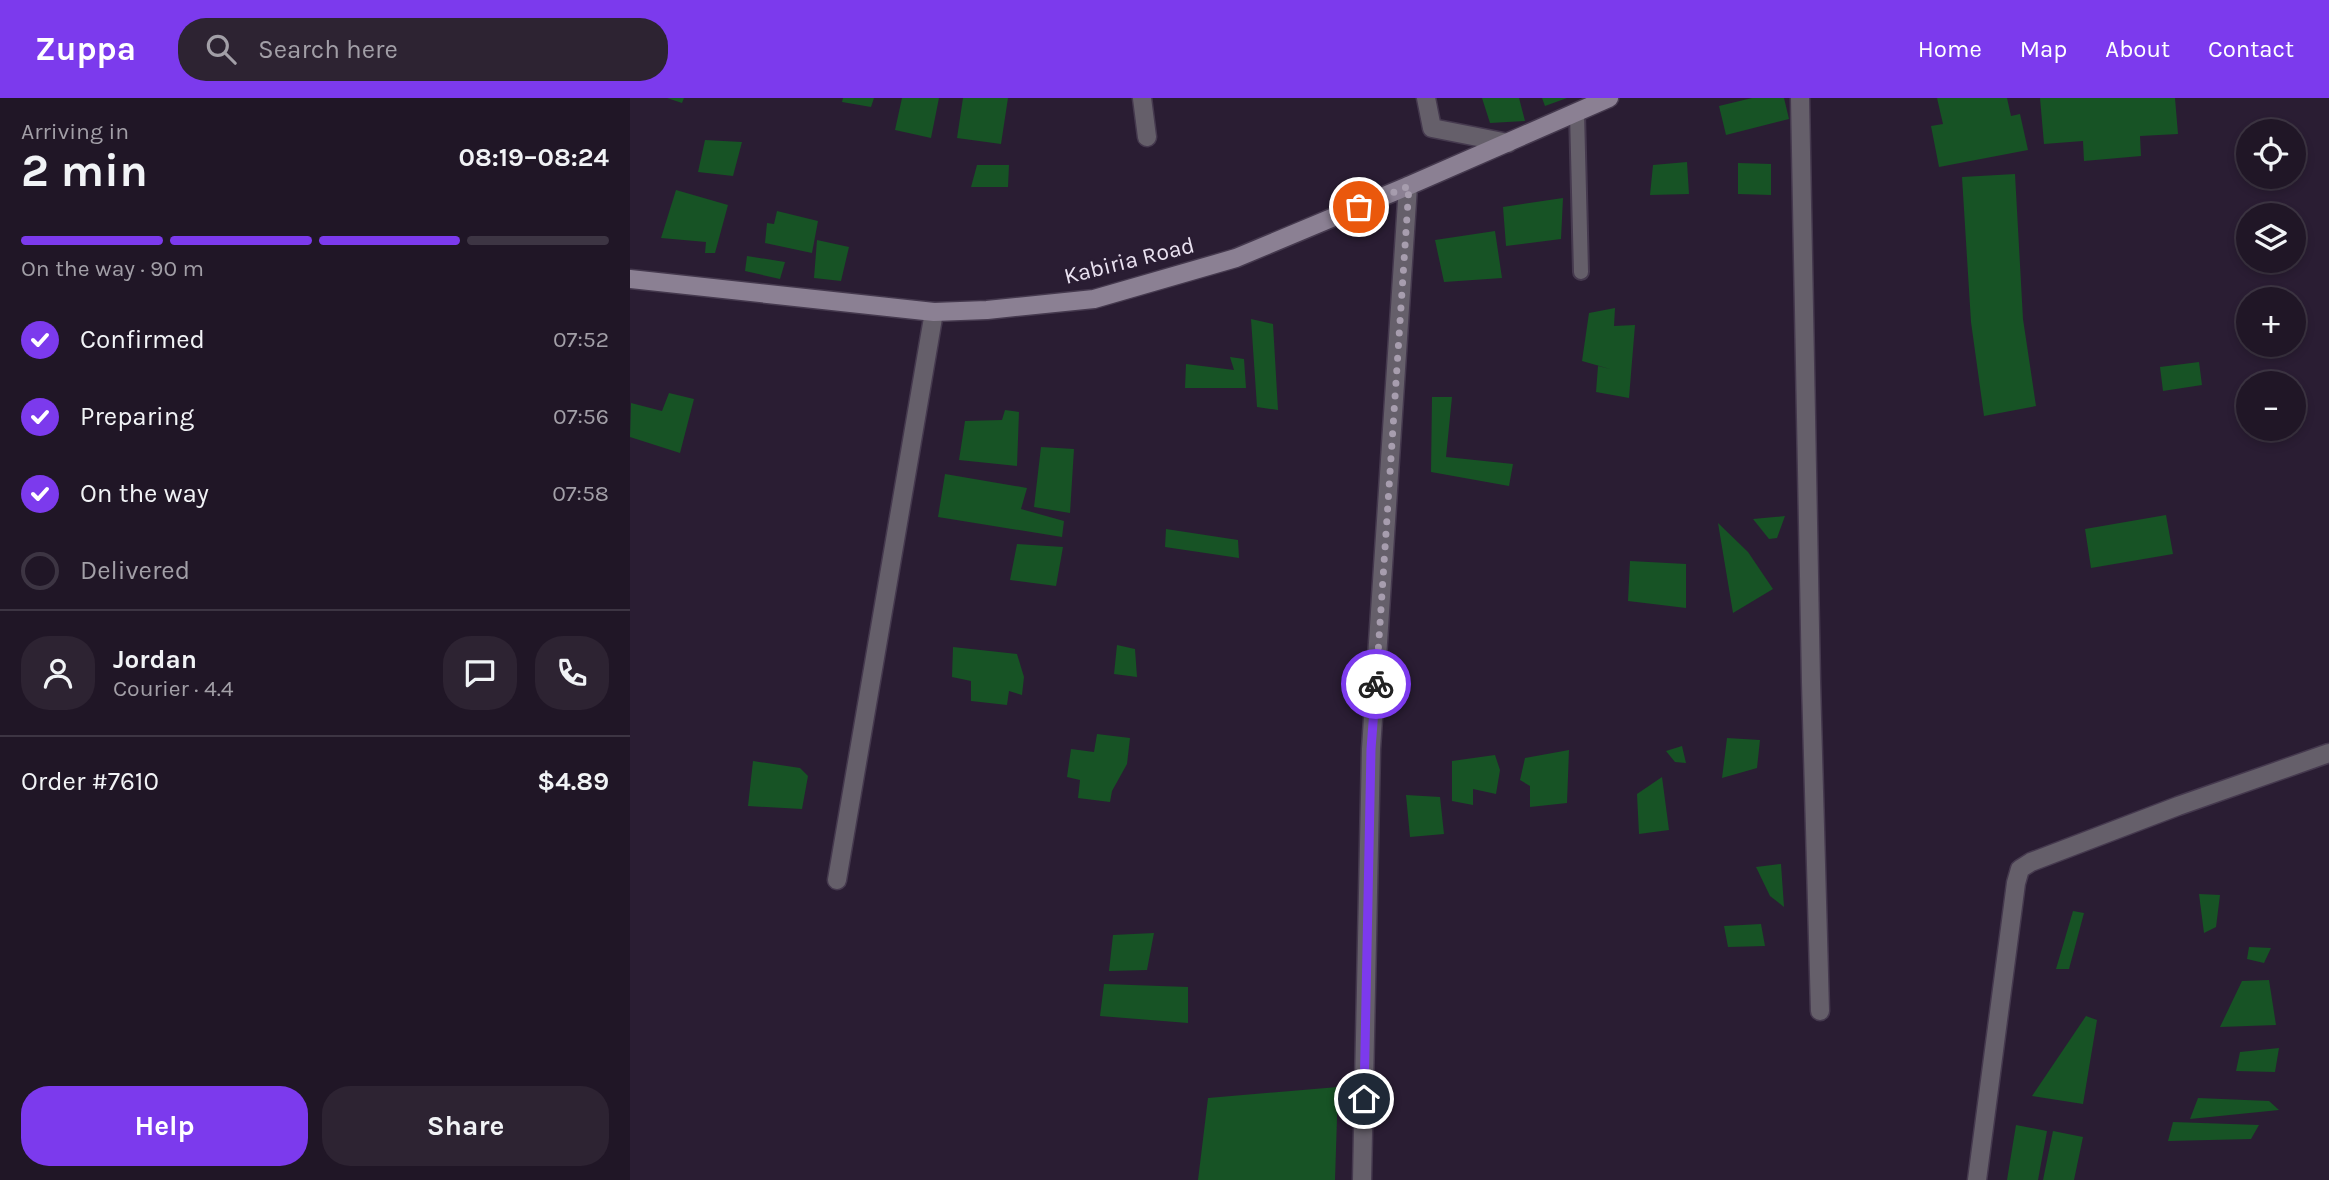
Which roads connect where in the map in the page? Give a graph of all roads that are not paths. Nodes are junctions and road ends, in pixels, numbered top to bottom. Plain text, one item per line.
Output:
1 (1142, 98) edge
2 (1426, 98) edge
3 (1609, 98) edge
4 (1800, 98) edge
5 (1577, 113) junction
6 (1147, 137) dead end
7 (1508, 143) junction
8 (1409, 186) junction
9 (1581, 272) dead end
10 (630, 279) edge
11 (934, 312) junction
12 (2329, 753) edge
13 (837, 880) dead end
14 (1820, 1011) dead end
15 (1362, 1180) edge
16 (1977, 1180) edge

1 - 6 street
2 - 7 street
3 - 5 main road, Kabiria Road
4 - 14 street
5 - 7 main road, Kabiria Road
5 - 9 lane
7 - 8 main road, Kabiria Road
8 - 11 main road, Kabiria Road
8 - 15 street
10 - 11 main road, Kabiria Road
11 - 13 street
12 - 16 street

